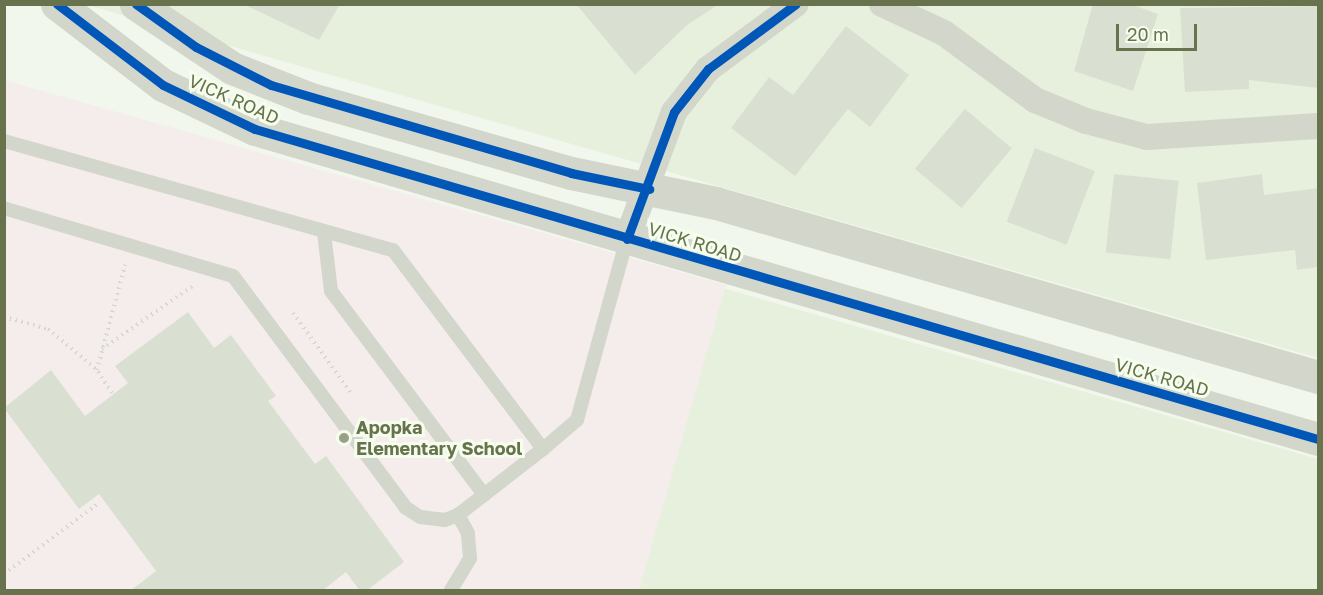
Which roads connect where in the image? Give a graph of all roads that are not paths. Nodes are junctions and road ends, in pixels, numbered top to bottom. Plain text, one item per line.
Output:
1 (57, 4) edge
2 (136, 4) edge
3 (796, 4) edge
4 (882, 4) edge
5 (1318, 126) edge
6 (4, 141) edge
7 (648, 189) junction
8 (4, 208) edge
9 (324, 233) junction
10 (627, 238) junction
11 (1318, 377) edge
12 (1318, 439) edge
13 (543, 449) junction
14 (484, 495) junction
15 (458, 515) junction
16 (451, 591) edge

1 - 10 street, VICK ROAD
2 - 7 street, VICK ROAD
3 - 7 street
4 - 5 street
6 - 9 lane
7 - 10 street
7 - 11 street, VICK ROAD
8 - 15 lane
9 - 13 lane
9 - 14 lane
10 - 12 street, VICK ROAD
10 - 13 lane
13 - 14 lane
14 - 15 lane
15 - 16 lane

